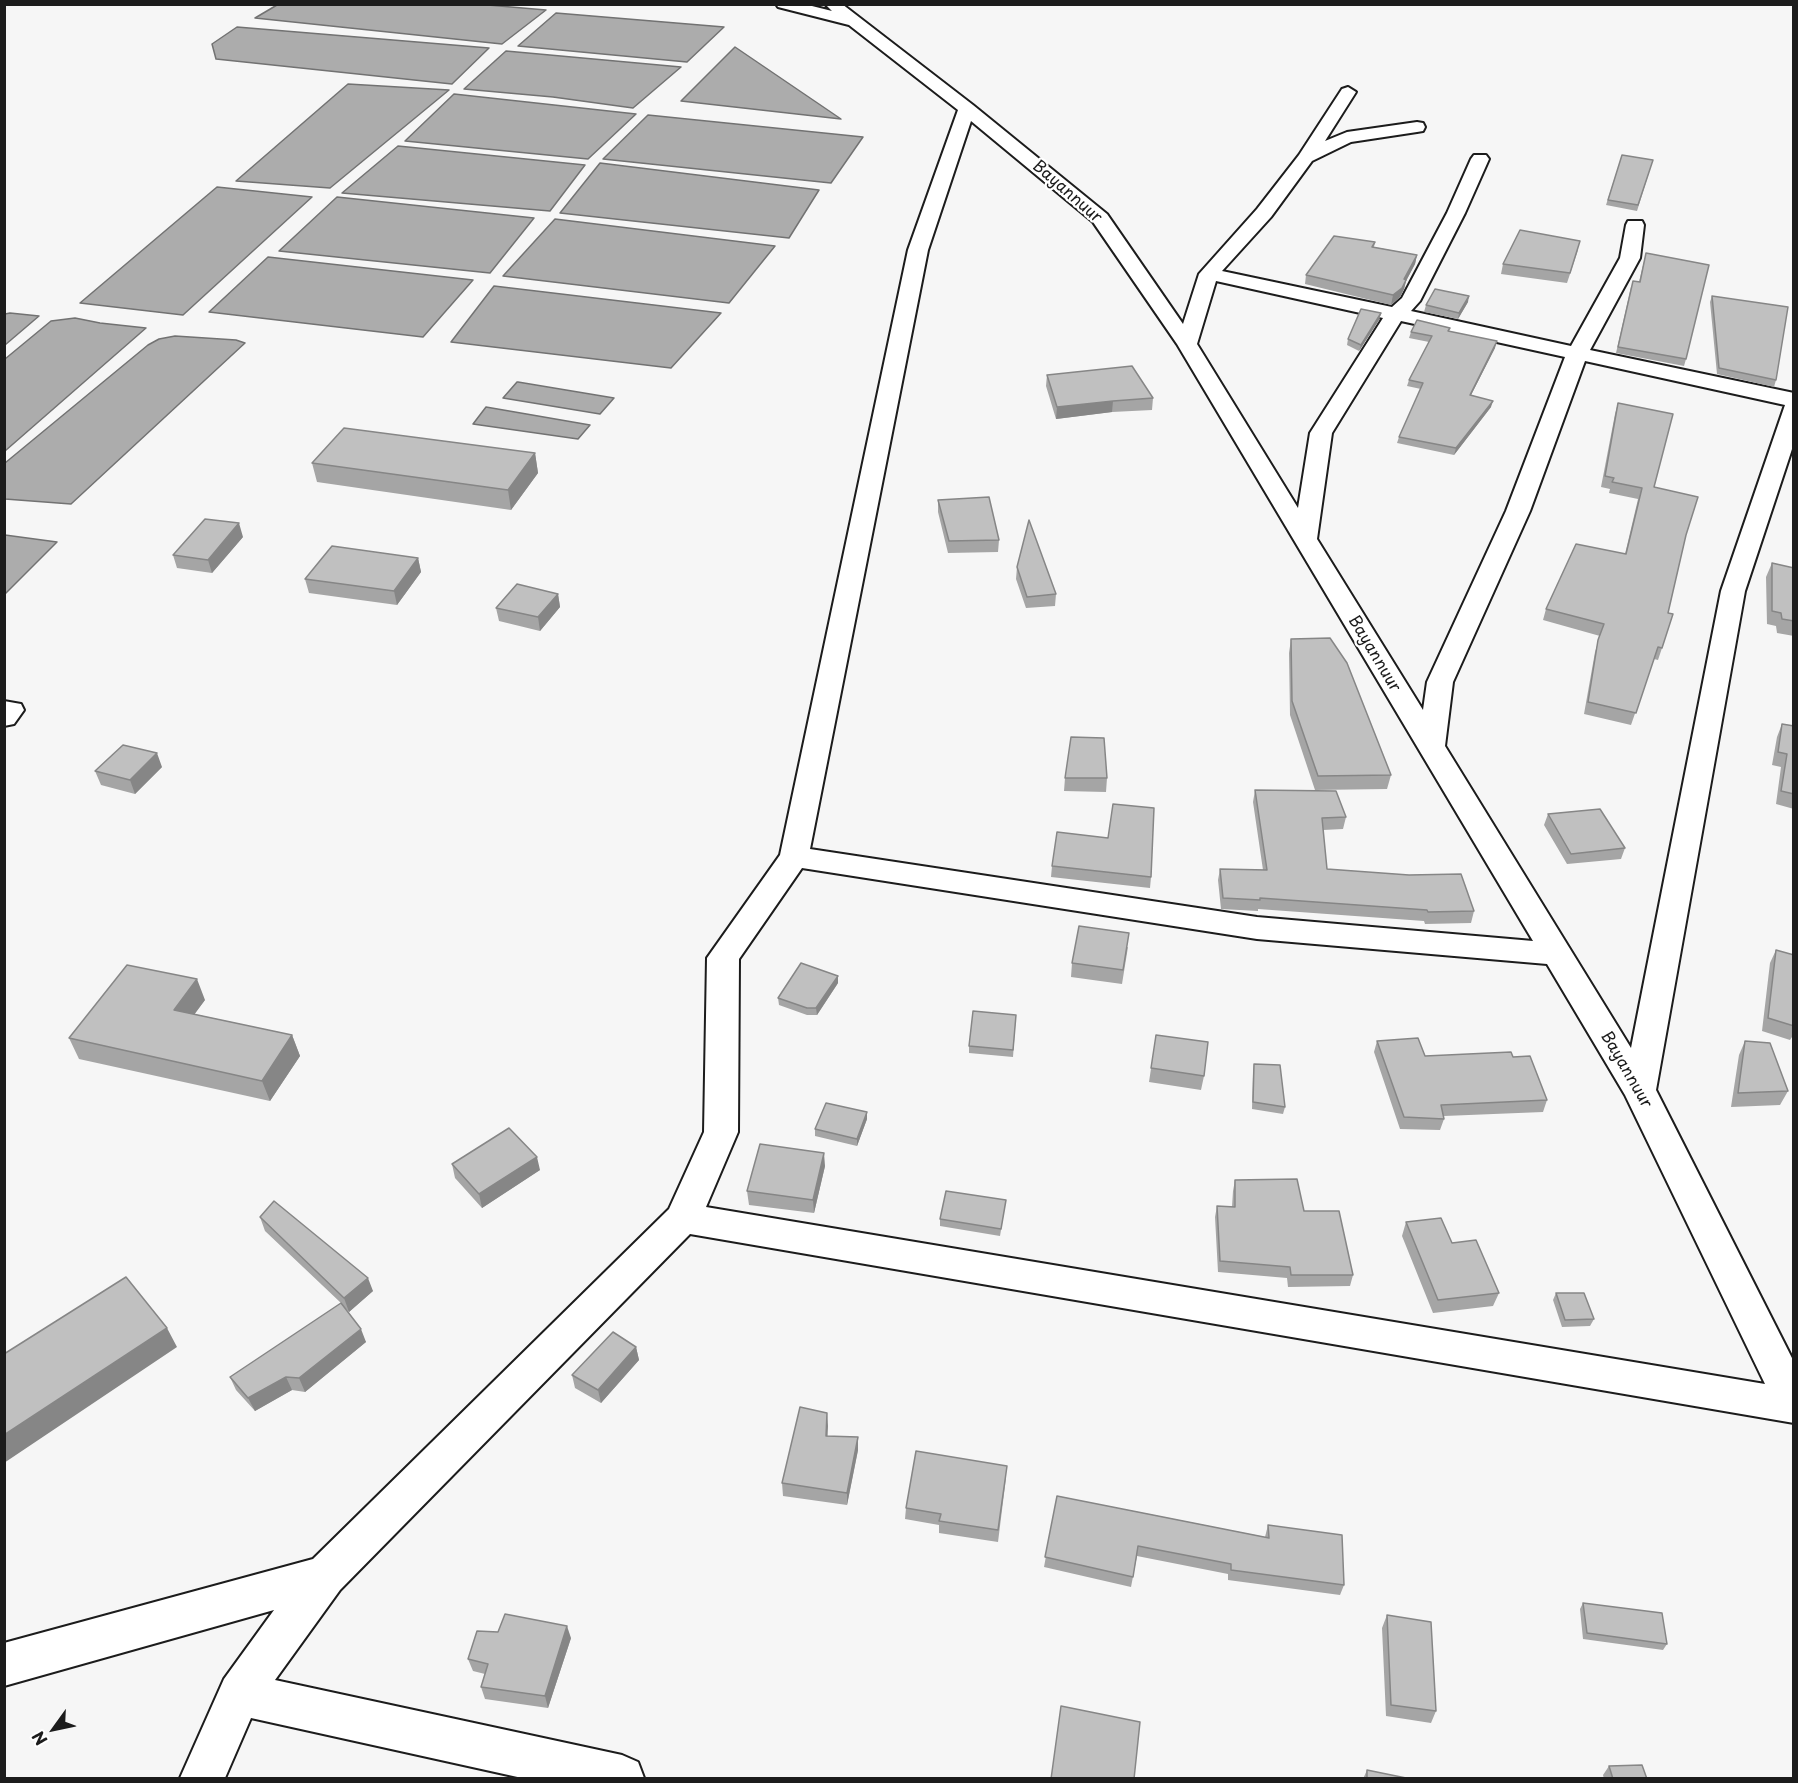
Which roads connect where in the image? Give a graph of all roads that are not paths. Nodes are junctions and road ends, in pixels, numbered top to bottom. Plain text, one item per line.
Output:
1 (783, 4) edge
2 (832, 4) edge
3 (853, 21) junction
4 (1348, 92) dead end
5 (967, 109) junction
6 (1417, 126) dead end
7 (1306, 157) junction
8 (1480, 159) dead end
9 (1635, 225) dead end
10 (1209, 274) junction
11 (1395, 315) junction
12 (1187, 344) junction
13 (1577, 354) junction
14 (1794, 400) edge
15 (1794, 408) edge
16 (1305, 539) junction
17 (4, 709) edge
18 (4, 718) edge
19 (1431, 748) junction
20 (794, 857) junction
21 (1556, 954) junction
22 (1639, 1090) junction
23 (683, 1218) junction
24 (1794, 1404) edge
25 (325, 1576) junction
26 (4, 1665) edge
27 (239, 1694) junction
28 (202, 1779) edge
29 (622, 1779) edge

1 - 3 street
2 - 3 street, Bayannuur
3 - 5 street, Bayannuur
4 - 7 street
5 - 12 street, Bayannuur
5 - 20 street
6 - 7 street
7 - 10 street
8 - 11 street
9 - 13 street
10 - 11 street
10 - 12 street
11 - 13 street
11 - 16 street
12 - 16 street, Bayannuur
13 - 14 street
13 - 19 street
15 - 22 street
16 - 19 street, Bayannuur
17 - 18 street
19 - 21 street, Bayannuur
20 - 21 street
20 - 23 street
21 - 22 street, Bayannuur
22 - 24 street, Bayannuur
23 - 24 street
23 - 25 street
25 - 26 street
25 - 27 street
27 - 28 street
27 - 29 street

